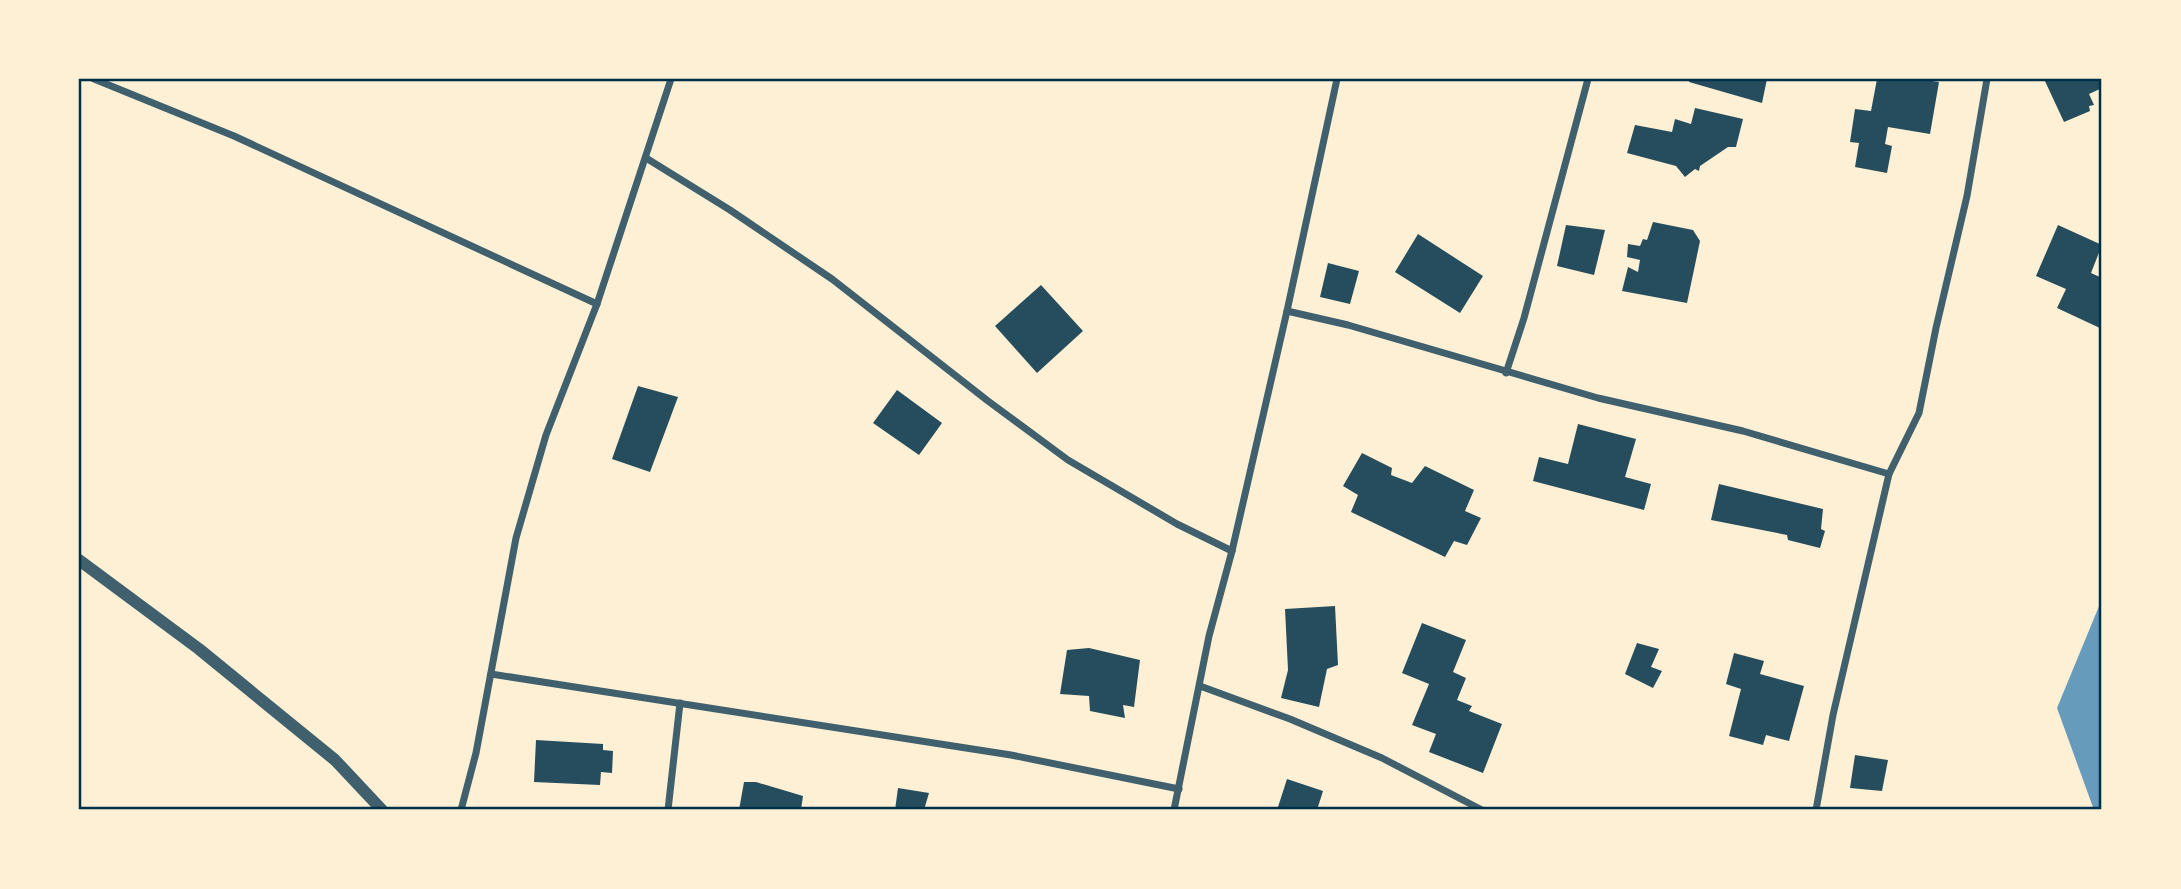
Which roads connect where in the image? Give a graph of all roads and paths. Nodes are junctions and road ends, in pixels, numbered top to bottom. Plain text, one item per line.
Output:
1 (94, 79) edge
2 (671, 79) edge
3 (1337, 79) edge
4 (1588, 79) edge
5 (1987, 79) edge
6 (646, 158) junction
7 (597, 304) junction
8 (1287, 311) junction
9 (1506, 373) junction
10 (1889, 474) junction
11 (1232, 551) junction
12 (79, 561) edge
13 (491, 674) junction
14 (1200, 686) junction
15 (680, 703) junction
16 (1179, 789) junction
17 (382, 810) edge
18 (461, 810) edge
19 (668, 810) edge
20 (1174, 810) edge
21 (1482, 810) edge
22 (1816, 810) edge

1 - 7 street
2 - 6 street
3 - 8 street
4 - 9 street
5 - 10 street
6 - 7 street
6 - 11 street
7 - 13 street
8 - 9 street
8 - 11 street
9 - 10 street
10 - 22 street
11 - 14 street
12 - 17 street
13 - 15 street
13 - 18 street
14 - 16 street
14 - 21 street
15 - 16 street
15 - 19 street
16 - 20 street

